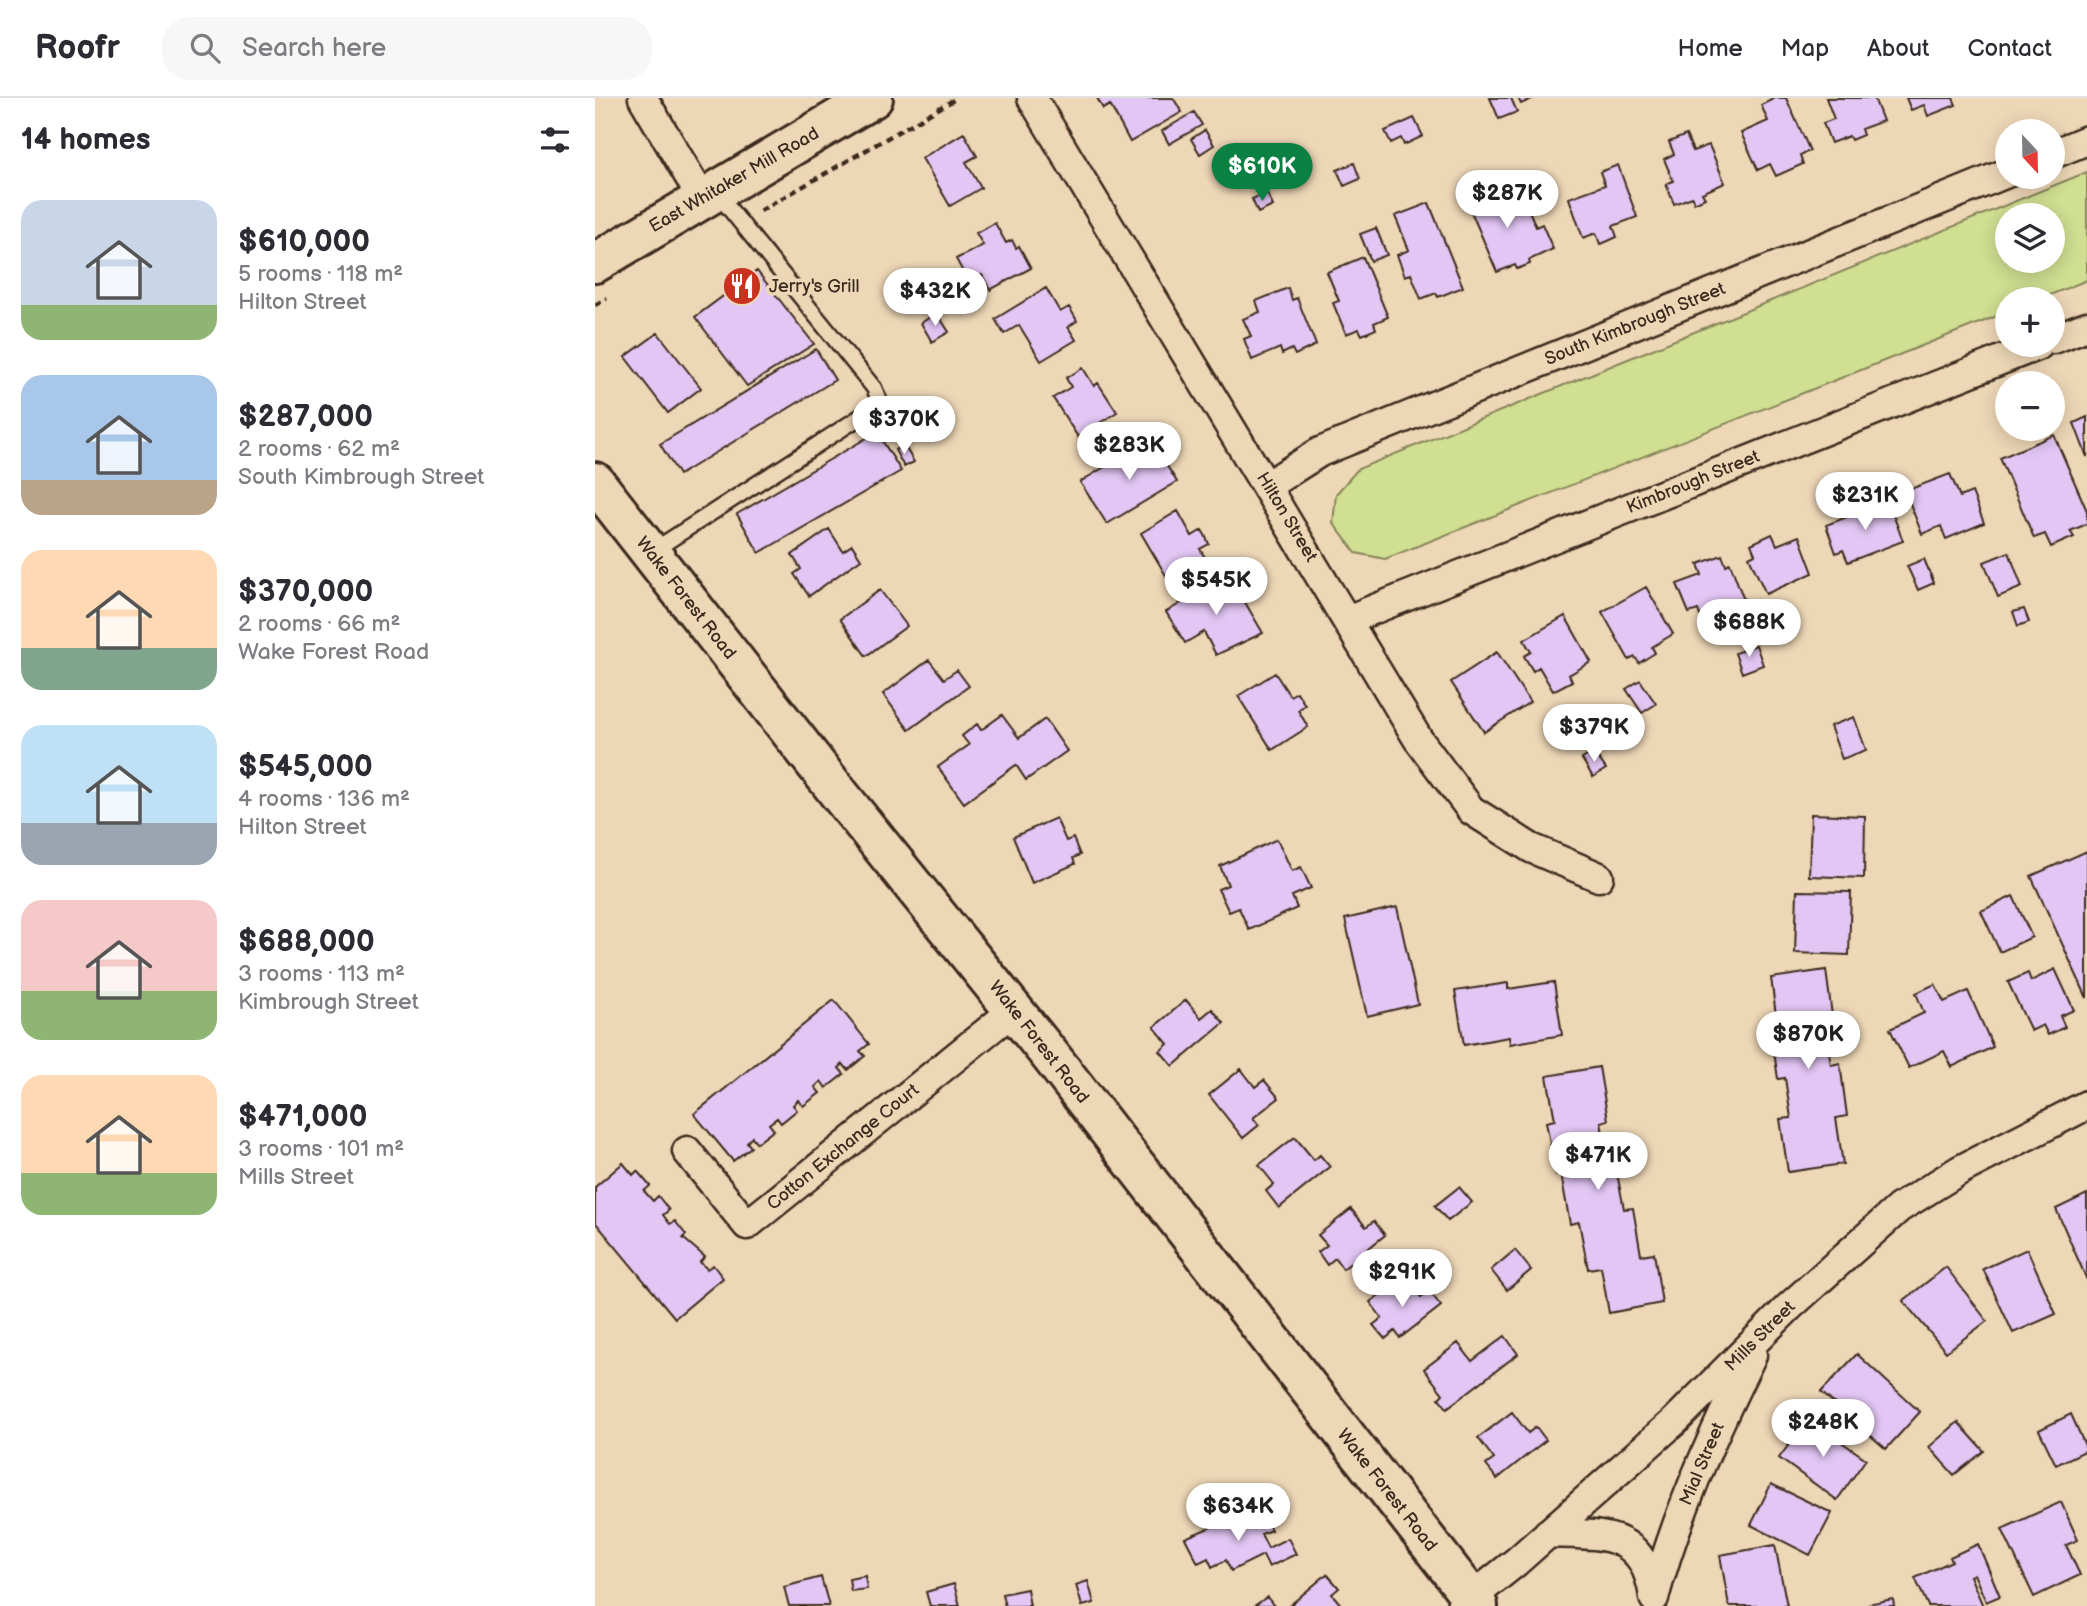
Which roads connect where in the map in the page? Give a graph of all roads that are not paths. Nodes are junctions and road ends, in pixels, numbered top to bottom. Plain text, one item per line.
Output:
1 (643, 98) edge
2 (873, 98) edge
3 (1032, 98) edge
4 (2087, 140) edge
5 (2065, 149) edge
6 (1995, 178) edge
7 (709, 195) junction
8 (606, 277) edge
9 (2087, 326) edge
10 (2065, 334) edge
11 (2009, 357) edge
12 (1268, 485) junction
13 (596, 486) edge
14 (650, 552) junction
15 (1347, 620) junction
16 (1599, 877) dead end
17 (1014, 1010) junction
18 (2087, 1105) edge
19 (687, 1151) dead end
20 (1762, 1334) junction
21 (1548, 1533) junction
22 (1654, 1602) edge
23 (1470, 1603) edge

1 - 7 street
2 - 7 main road, East Whitaker Mill Road
3 - 12 street, Hilton Street
4 - 5 street
6 - 12 street, South Kimbrough Street
7 - 8 main road, East Whitaker Mill Road
7 - 14 lane
9 - 10 street
11 - 15 street, Kimbrough Street
12 - 15 street, Hilton Street
13 - 14 main road, Wake Forest Road
14 - 17 main road, Wake Forest Road
15 - 16 street, Hilton Street
17 - 19 street, Cotton Exchange Court
17 - 23 main road, Wake Forest Road
18 - 20 street, Mills Street
20 - 21 street, Mills Street
20 - 22 street, Mial Street
21 - 22 street, Mial Street
21 - 23 street, Mills Street

